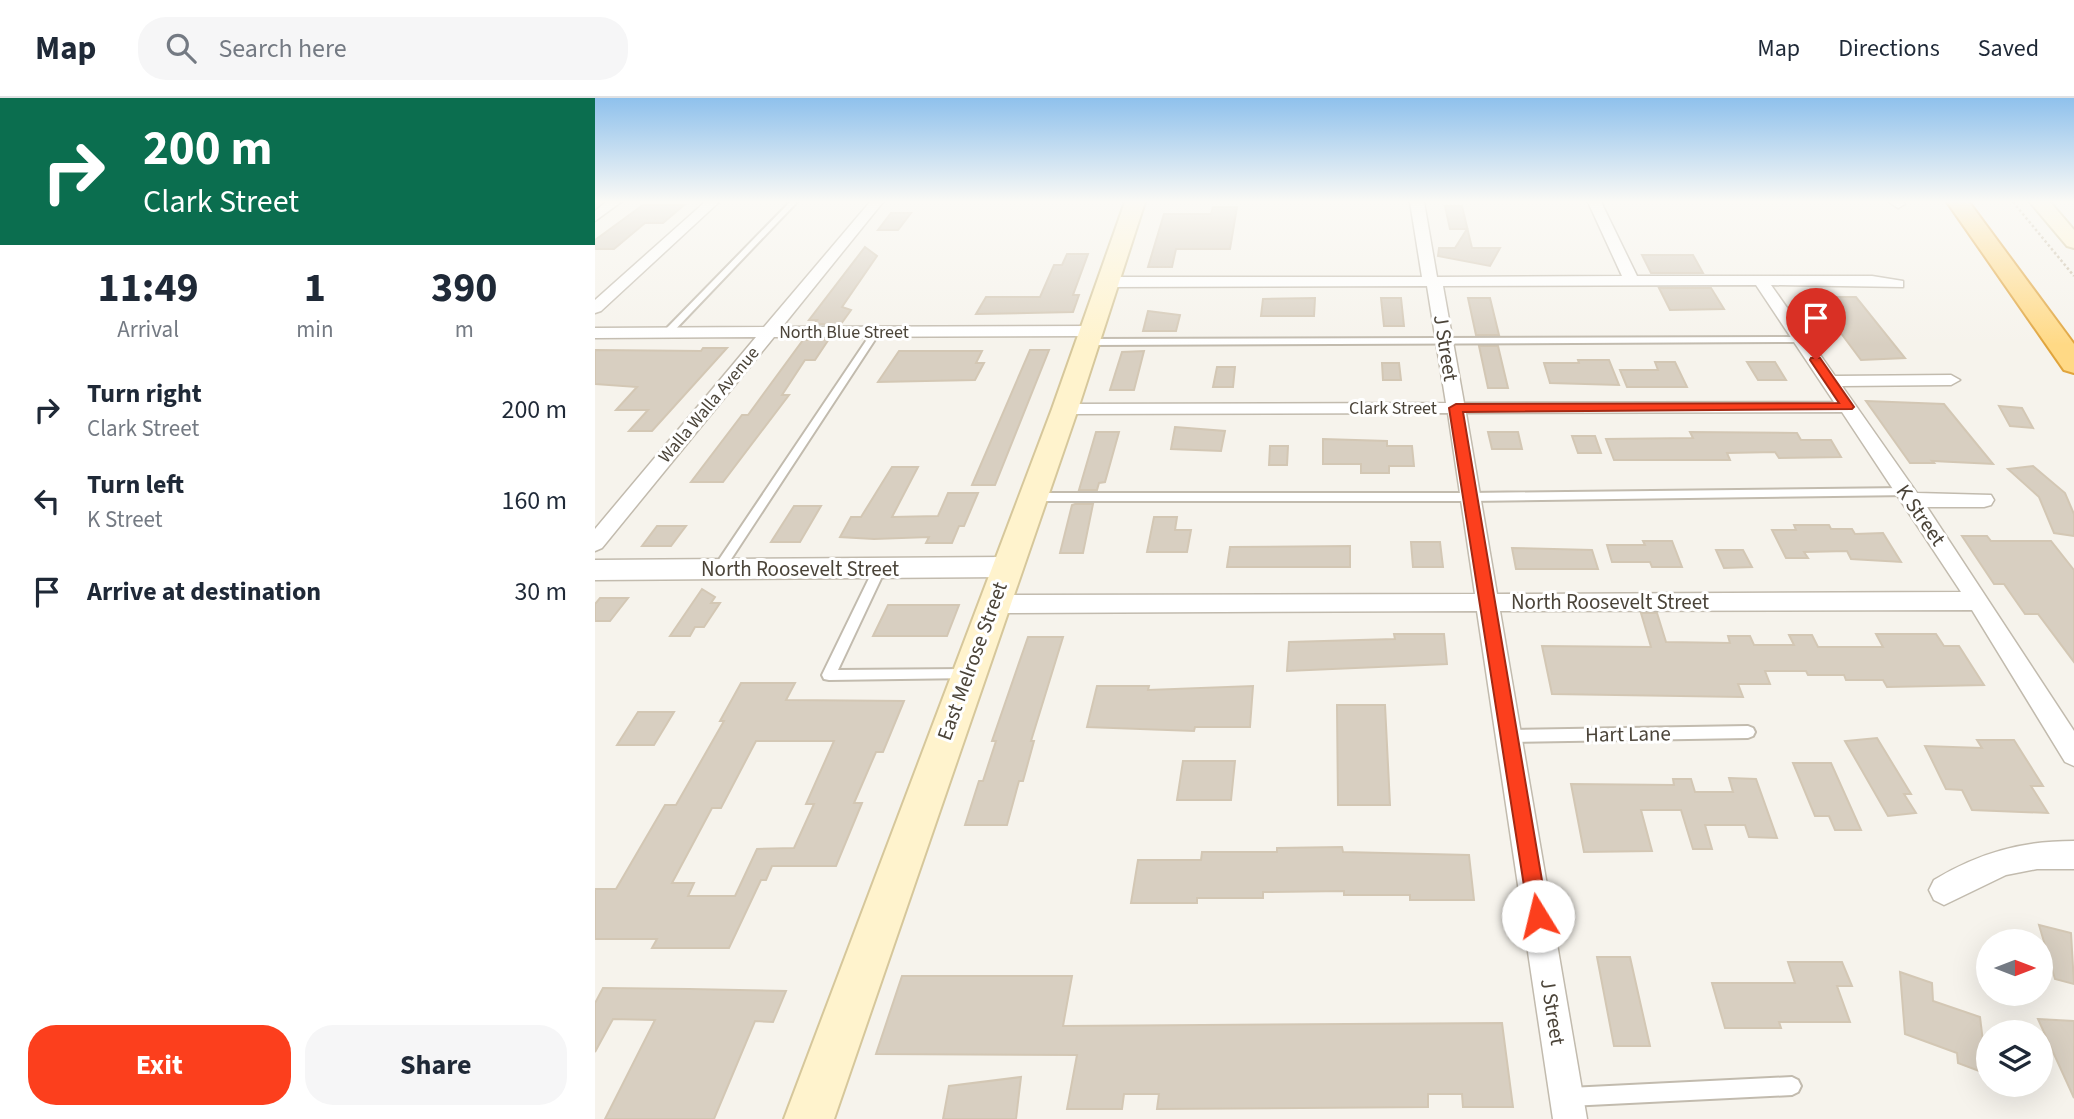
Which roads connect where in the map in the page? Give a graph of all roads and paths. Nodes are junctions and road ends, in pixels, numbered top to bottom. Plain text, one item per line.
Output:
1 (660, 250) edge
2 (748, 250) edge
3 (837, 250) edge
4 (1118, 250) edge
5 (1424, 250) edge
6 (1617, 250) edge
7 (1992, 250) edge
8 (2015, 250) edge
9 (2052, 250) edge
10 (2074, 276) edge
11 (1631, 280) junction
12 (1760, 280) junction
13 (1432, 281) junction
14 (1107, 282) junction
15 (1898, 284) dead end
16 (595, 308) edge
17 (2074, 327) edge
18 (769, 332) junction
19 (876, 332) junction
20 (595, 333) edge
21 (667, 333) junction
22 (1091, 336) junction
23 (1445, 339) junction
24 (1801, 340) junction
25 (2074, 364) edge
26 (1951, 380) dead end
27 (1830, 381) junction
28 (1847, 407) junction
29 (1456, 408) junction
30 (1065, 409) junction
31 (1908, 496) junction
32 (1033, 497) junction
33 (1470, 498) junction
34 (1985, 499) dead end
35 (595, 543) edge
36 (880, 568) junction
37 (1006, 568) junction
38 (595, 570) edge
39 (717, 570) junction
40 (1976, 601) junction
41 (1487, 603) junction
42 (992, 604) junction
43 (968, 674) junction
44 (1748, 732) dead end
45 (1509, 736) junction
46 (2074, 754) edge
47 (2074, 855) edge
48 (1944, 890) dead end
49 (1792, 1086) dead end
50 (1568, 1108) edge
51 (809, 1119) edge

1 - 16 street
2 - 21 lane
3 - 18 street, Walla Walla Avenue
4 - 14 main road, East Melrose Street
5 - 13 street, J Street
6 - 11 street
7 - 25 highway
8 - 17 highway
9 - 10 path
11 - 12 street
11 - 13 street
12 - 15 street
12 - 24 street, K Street
13 - 14 street
13 - 23 street, J Street
14 - 22 main road, East Melrose Street
18 - 19 street, North Blue Street
18 - 21 street, North Blue Street
18 - 35 street, Walla Walla Avenue
19 - 22 street, North Blue Street
19 - 39 lane
20 - 21 street, North Blue Street
22 - 23 lane
22 - 30 main road, East Melrose Street
23 - 24 lane
23 - 29 street, J Street
24 - 27 street, K Street
26 - 27 street
27 - 28 street, K Street
28 - 29 street, Clark Street
28 - 31 street, K Street
29 - 30 street, Clark Street
29 - 33 street, J Street
30 - 32 main road, East Melrose Street
31 - 33 lane
31 - 34 street
31 - 40 street, K Street
32 - 33 lane
32 - 37 main road, East Melrose Street
33 - 41 street, J Street
36 - 37 street, North Roosevelt Street
36 - 39 street, North Roosevelt Street
36 - 43 lane
37 - 42 main road, East Melrose Street
38 - 39 street, North Roosevelt Street
40 - 41 street, North Roosevelt Street
40 - 46 street, K Street
41 - 42 street, North Roosevelt Street
41 - 45 street, J Street
42 - 43 main road, East Melrose Street
43 - 51 main road, East Melrose Street
44 - 45 lane, Hart Lane
45 - 50 street, J Street
47 - 48 street
49 - 50 lane

